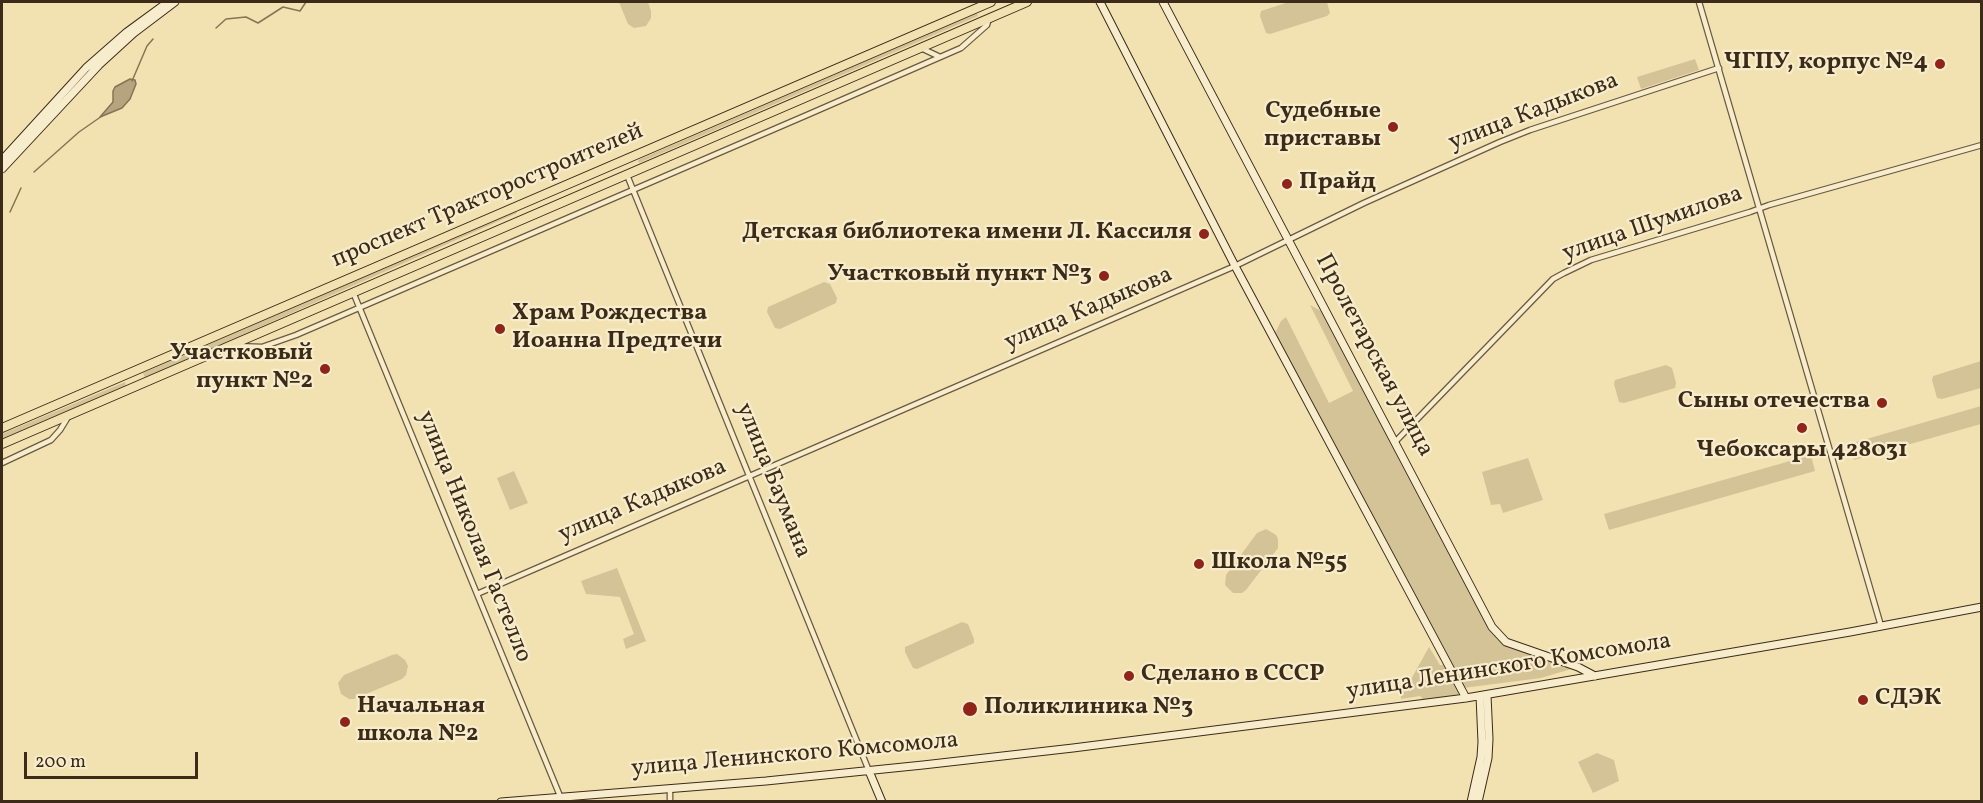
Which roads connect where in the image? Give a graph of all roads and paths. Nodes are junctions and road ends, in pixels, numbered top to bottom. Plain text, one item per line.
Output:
1 (168, 2) edge
2 (176, 2) edge
3 (991, 2) edge
4 (1027, 2) edge
5 (1100, 2) edge
6 (1163, 2) edge
7 (1699, 2) edge
8 (989, 18) junction
9 (921, 48) junction
10 (940, 57) junction
11 (1719, 68) junction
12 (89, 70) junction
13 (49, 113) junction
14 (1982, 145) edge
15 (2, 160) edge
16 (621, 161) junction
17 (2, 169) edge
18 (627, 174) junction
19 (633, 190) junction
20 (1760, 208) junction
21 (1290, 240) junction
22 (1235, 266) junction
23 (353, 292) junction
24 (360, 308) junction
25 (229, 346) junction
26 (137, 370) junction
27 (143, 383) junction
28 (69, 415) junction
29 (2, 428) edge
30 (1396, 441) junction
31 (2, 444) edge
32 (4, 462) edge
33 (750, 476) junction
34 (477, 594) junction
35 (1982, 607) edge
36 (1881, 626) junction
37 (1595, 676) junction
38 (1484, 695) junction
39 (1466, 698) junction
40 (870, 771) junction
41 (1482, 773) junction
42 (670, 788) junction
43 (560, 796) junction
44 (501, 801) edge
45 (670, 801) edge
46 (882, 801) edge
47 (1471, 801) edge
48 (1478, 801) edge

1 - 12 street
2 - 12 street
3 - 16 main road, проспект Тракторостроителей
4 - 8 main road, проспект Тракторостроителей
5 - 22 street
6 - 21 street, Пролетарская улица
7 - 11 street
8 - 9 main road, проспект Тракторостроителей
8 - 10 street, проспект Тракторостроителей
9 - 10 street
9 - 18 main road, проспект Тракторостроителей
10 - 19 street, проспект Тракторостроителей
11 - 20 street
11 - 21 street, улица Кадыкова
12 - 13 street
13 - 15 street
13 - 17 street
14 - 20 street, улица Шумилова
16 - 18 main road
16 - 26 main road, проспект Тракторостроителей
18 - 19 street, улица Баумана
18 - 23 main road, проспект Тракторостроителей
19 - 24 street, проспект Тракторостроителей
19 - 33 street, улица Баумана
20 - 30 street, улица Шумилова
20 - 36 street
21 - 22 street, улица Кадыкова
21 - 30 street, Пролетарская улица
22 - 33 street, улица Кадыкова
22 - 39 street
23 - 24 street, улица Николая Гастелло
23 - 25 main road, проспект Тракторостроителей
24 - 25 street, проспект Тракторостроителей
24 - 34 street, улица Николая Гастелло
25 - 27 main road, проспект Тракторостроителей
26 - 27 main road
26 - 29 main road, проспект Тракторостроителей
27 - 28 main road, проспект Тракторостроителей
28 - 31 main road, проспект Тракторостроителей
28 - 32 street
30 - 37 street, Пролетарская улица
33 - 34 street, улица Кадыкова
33 - 40 street, улица Баумана
34 - 43 street, улица Николая Гастелло
35 - 36 street, улица Ленинского Комсомола
36 - 37 street, улица Ленинского Комсомола
37 - 38 street, улица Ленинского Комсомола
38 - 39 street, улица Ленинского Комсомола
38 - 41 street
39 - 40 street, улица Ленинского Комсомола
40 - 42 street, улица Ленинского Комсомола
40 - 46 street, улица Баумана
41 - 47 street
41 - 48 street
42 - 43 street, улица Ленинского Комсомола
42 - 45 street
43 - 44 street, улица Ленинского Комсомола

